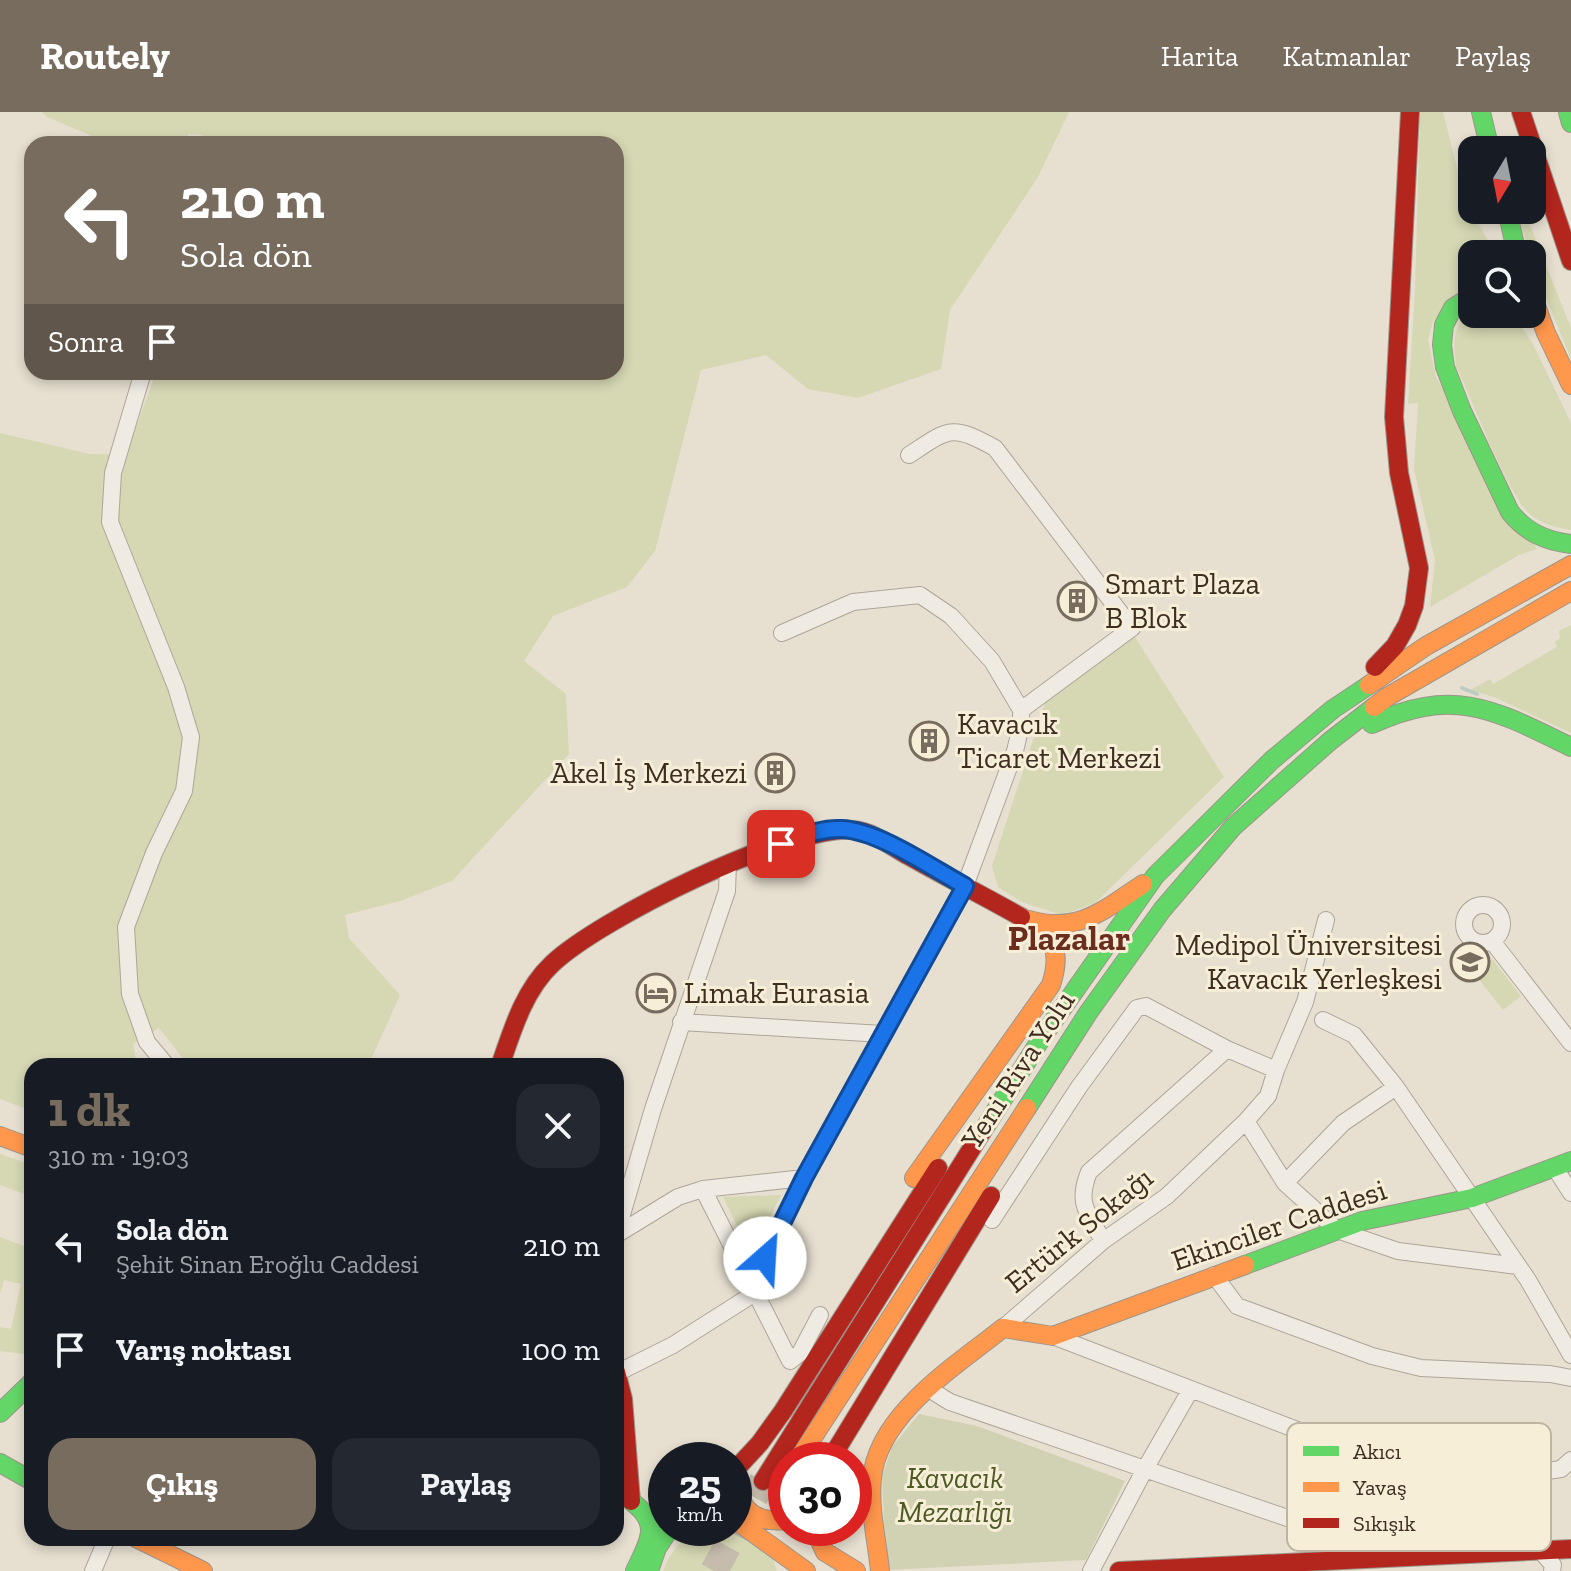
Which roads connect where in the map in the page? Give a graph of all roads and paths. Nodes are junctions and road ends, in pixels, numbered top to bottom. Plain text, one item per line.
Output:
1 (1410, 112) edge
2 (1481, 112) edge
3 (1521, 112) edge
4 (1568, 112) edge
5 (1571, 123) edge
6 (1487, 136) edge
7 (1571, 261) edge
8 (1458, 303) edge
9 (1541, 328) edge
10 (1544, 328) edge
11 (1546, 333) junction
12 (141, 380) edge
13 (1571, 385) edge
14 (909, 455) dead end
15 (1571, 544) edge
16 (1564, 568) edge
17 (1571, 591) edge
18 (782, 633) dead end
19 (1333, 709) junction
20 (1021, 710) junction
21 (1330, 741) junction
22 (1571, 747) edge
23 (728, 864) junction
24 (1155, 876) junction
25 (965, 886) junction
26 (1021, 917) junction
27 (1326, 920) dead end
28 (1492, 941) dead end
29 (1129, 956) junction
30 (1323, 1020) dead end
31 (681, 1022) junction
32 (883, 1034) junction
33 (1043, 1036) junction
34 (1571, 1043) edge
35 (1227, 1049) junction
36 (160, 1058) edge
37 (503, 1058) edge
38 (1276, 1070) junction
39 (1396, 1087) junction
40 (1246, 1121) junction
41 (0, 1136) edge
42 (24, 1145) edge
43 (1563, 1164) edge
44 (804, 1178) junction
45 (1285, 1183) junction
46 (703, 1189) junction
47 (1571, 1193) edge
48 (1472, 1198) junction
49 (624, 1208) edge
50 (624, 1230) edge
51 (1337, 1230) junction
52 (891, 1236) junction
53 (1103, 1241) junction
54 (1518, 1266) junction
55 (1214, 1275) junction
56 (752, 1285) junction
57 (921, 1311) junction
58 (820, 1315) dead end
59 (1003, 1328) junction
60 (1053, 1336) junction
61 (1571, 1355) edge
62 (624, 1369) edge
63 (1571, 1378) edge
64 (929, 1389) junction
65 (1191, 1389) junction
66 (24, 1390) edge
67 (0, 1413) edge
68 (1287, 1426) edge
69 (800, 1442) edge
70 (810, 1442) edge
71 (841, 1442) edge
72 (624, 1448) edge
73 (752, 1452) edge
74 (1571, 1460) edge
75 (0, 1463) edge
76 (1145, 1469) junction
77 (1551, 1470) edge
78 (24, 1476) edge
79 (625, 1497) edge
80 (648, 1499) edge
81 (1287, 1518) edge
82 (752, 1530) edge
83 (104, 1546) edge
84 (147, 1546) edge
85 (658, 1546) edge
86 (822, 1546) edge
87 (1571, 1549) edge
88 (1551, 1550) edge
89 (1384, 1551) edge
90 (1520, 1551) edge
91 (1541, 1551) edge
92 (1401, 1557) junction
93 (173, 1565) edge
94 (806, 1570) edge
95 (93, 1571) edge
96 (203, 1571) edge
97 (635, 1571) edge
98 (649, 1571) edge
99 (856, 1571) edge
100 (880, 1571) edge
101 (1091, 1571) edge
102 (1119, 1571) edge
103 (1153, 1571) edge
104 (1552, 1571) edge

1 - 19 main road
2 - 6 main road
3 - 7 main road
4 - 5 main road
8 - 15 main road
9 - 11 main road
10 - 11 main road
11 - 13 main road
12 - 36 street
14 - 20 street
16 - 19 main road
17 - 21 main road, Yeni Riva Yolu
18 - 20 street
19 - 24 main road
20 - 25 street
21 - 22 main road
21 - 29 main road, Yeni Riva Yolu
23 - 25 main road
23 - 31 street
23 - 37 main road
24 - 26 main road
24 - 33 main road
25 - 26 main road
25 - 32 street
26 - 52 main road
27 - 38 street, Ertürk Sokağı
28 - 34 street
29 - 57 main road
29 - 70 main road, Yeni Riva Yolu
30 - 39 street
31 - 32 street
31 - 49 street
32 - 44 street
33 - 52 main road
33 - 69 main road, Yeni Riva Yolu
35 - 38 street
35 - 53 street
35 - 57 street
38 - 40 street, Ertürk Sokağı
39 - 45 street
39 - 48 street
40 - 45 street
40 - 53 street, Ertürk Sokağı
41 - 42 main road
43 - 47 street
43 - 48 main road, Ekinciler Caddesi
44 - 46 street
44 - 56 street
45 - 51 street
46 - 50 street
46 - 56 street
48 - 51 main road, Ekinciler Caddesi
48 - 54 street
51 - 54 street
51 - 55 main road, Ekinciler Caddesi
52 - 73 main road
53 - 59 street, Ertürk Sokağı
54 - 61 street
55 - 60 main road, Ekinciler Caddesi
55 - 63 street
56 - 58 street
56 - 62 street
57 - 71 main road
59 - 60 main road
59 - 64 main road, Ertürk Sokağı
60 - 65 street
64 - 76 street
64 - 100 main road, Ertürk Sokağı
65 - 68 street
65 - 76 street
66 - 67 main road
72 - 79 main road
74 - 77 street
75 - 78 main road
76 - 81 street
76 - 101 street
79 - 80 main road
79 - 97 main road
82 - 94 main road
83 - 95 street
84 - 93 main road
85 - 98 main road
86 - 99 main road
87 - 88 main road
89 - 92 street
90 - 92 main road
91 - 104 street
92 - 103 main road
93 - 96 main road
102 - 103 main road

